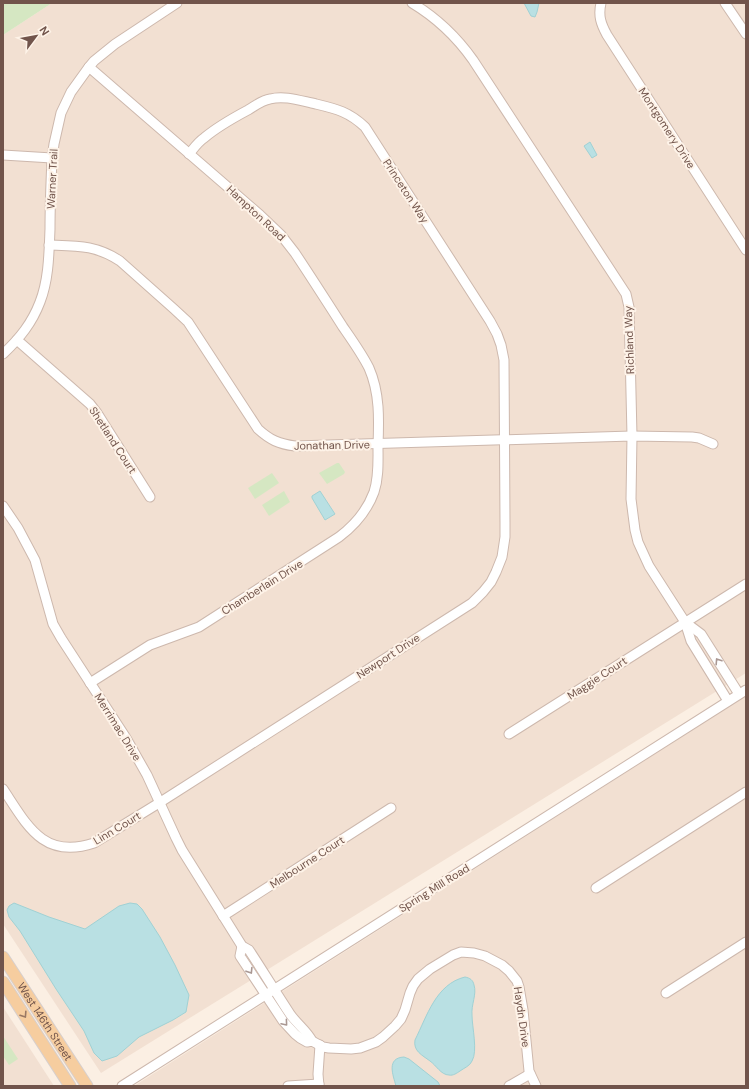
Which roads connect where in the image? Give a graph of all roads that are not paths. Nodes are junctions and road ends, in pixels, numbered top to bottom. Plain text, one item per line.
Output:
1 (177, 3) edge
2 (412, 3) edge
3 (601, 3) edge
4 (725, 3) edge
5 (746, 34) edge
6 (89, 67) junction
7 (189, 154) junction
8 (3, 155) edge
9 (52, 158) junction
10 (49, 245) junction
11 (746, 250) edge
12 (17, 340) junction
13 (3, 354) edge
14 (632, 436) junction
15 (505, 440) junction
16 (378, 444) junction
17 (713, 444) dead end
18 (150, 497) dead end
19 (3, 506) edge
20 (746, 584) edge
21 (685, 622) junction
22 (90, 683) junction
23 (743, 692) edge
24 (728, 701) junction
25 (509, 734) dead end
26 (3, 789) edge
27 (746, 792) edge
28 (159, 803) junction
29 (391, 808) dead end
30 (596, 888) dead end
31 (223, 916) junction
32 (746, 942) edge
33 (242, 946) junction
34 (3, 957) edge
35 (3, 982) edge
36 (274, 989) junction
37 (666, 993) dead end
38 (265, 995) junction
39 (312, 1041) junction
40 (320, 1046) junction
41 (530, 1074) junction
42 (319, 1085) edge
43 (70, 1086) edge
44 (87, 1086) edge
45 (122, 1086) edge
46 (288, 1086) edge
47 (509, 1086) edge
48 (536, 1086) edge

1 - 6 street, Warner Trail
2 - 14 street, Richland Way
3 - 11 street, Montgomery Drive
4 - 5 street
6 - 7 street, Hampton Road
6 - 9 street, Warner Trail
7 - 15 street, Princeton Way
7 - 16 street, Hampton Road
8 - 9 street
9 - 10 street, Warner Trail
10 - 12 street, Warner Trail
10 - 16 street, Jonathan Drive
12 - 13 street, Warner Trail
12 - 18 street, Shetland Court
14 - 15 street, Jonathan Drive
14 - 17 street, Jonathan Drive
14 - 21 street, Richland Way
15 - 16 street, Jonathan Drive
15 - 28 street, Newport Drive
16 - 22 street, Chamberlain Drive
19 - 22 street, Merrimac Drive
20 - 21 street, Maggie Court
23 -> 21 street
21 - 24 street, Richland Way
21 - 25 street, Maggie Court
22 - 28 street, Merrimac Drive
23 - 24 street, Spring Mill Road
24 - 36 street, Spring Mill Road
26 - 28 street, Linn Court
27 - 30 street
28 - 31 street, Merrimac Drive
29 - 31 street, Melbourne Court
31 - 33 street, Merrimac Drive
32 - 37 street
33 - 36 street, Merrimac Drive
33 -> 38 street, Merrimac Drive
34 - 44 main road, West 146th Street
35 -> 43 main road, West 146th Street
36 - 38 street, Spring Mill Road
36 - 39 street, Merrimac Drive
38 -> 39 street, Merrimac Drive
38 - 45 street, Spring Mill Road
39 - 40 street, Merrimac Drive
40 - 41 street, Haydn Drive
40 - 42 street
41 - 47 street
41 - 48 street, Haydn Drive
42 - 46 street

